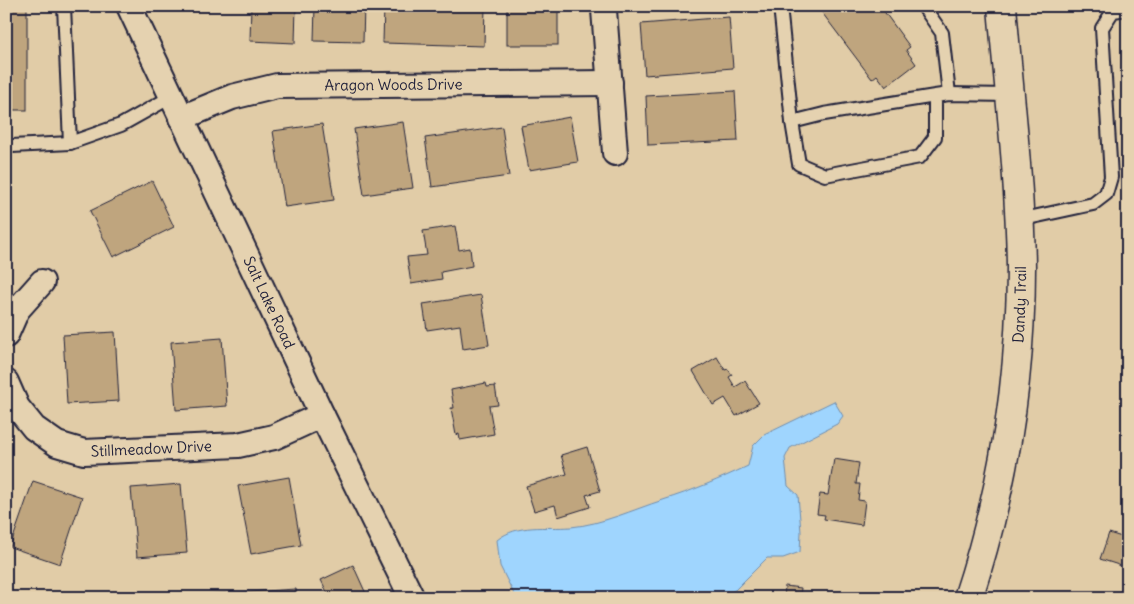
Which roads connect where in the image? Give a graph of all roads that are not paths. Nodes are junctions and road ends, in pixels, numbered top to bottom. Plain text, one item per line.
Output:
1 (64, 6) edge
2 (129, 6) edge
3 (780, 6) edge
4 (923, 6) edge
5 (1002, 6) edge
6 (1128, 9) edge
7 (604, 10) dead end
8 (610, 84) junction
9 (949, 94) junction
10 (1009, 95) junction
11 (935, 96) junction
12 (171, 97) junction
13 (181, 118) junction
14 (792, 122) junction
15 (70, 144) junction
16 (12, 146) dead end
17 (614, 153) dead end
18 (1019, 220) junction
19 (42, 282) dead end
20 (6, 335) edge
21 (6, 382) edge
22 (322, 415) junction
23 (971, 597) edge
24 (412, 598) edge

1 - 15 lane
2 - 12 street, Salt Lake Road
3 - 14 lane
4 - 9 lane
5 - 10 main road, Dandy Trail
6 - 18 lane
7 - 8 street
8 - 13 street, Aragon Woods Drive
8 - 17 street
9 - 10 lane
9 - 11 lane
10 - 18 main road, Dandy Trail
11 - 14 lane
11 - 14 lane
12 - 13 street, Salt Lake Road
12 - 15 lane
13 - 22 street, Salt Lake Road
15 - 16 lane
18 - 23 main road, Dandy Trail
19 - 20 street
21 - 22 street, Stillmeadow Drive
22 - 24 street, Salt Lake Road

